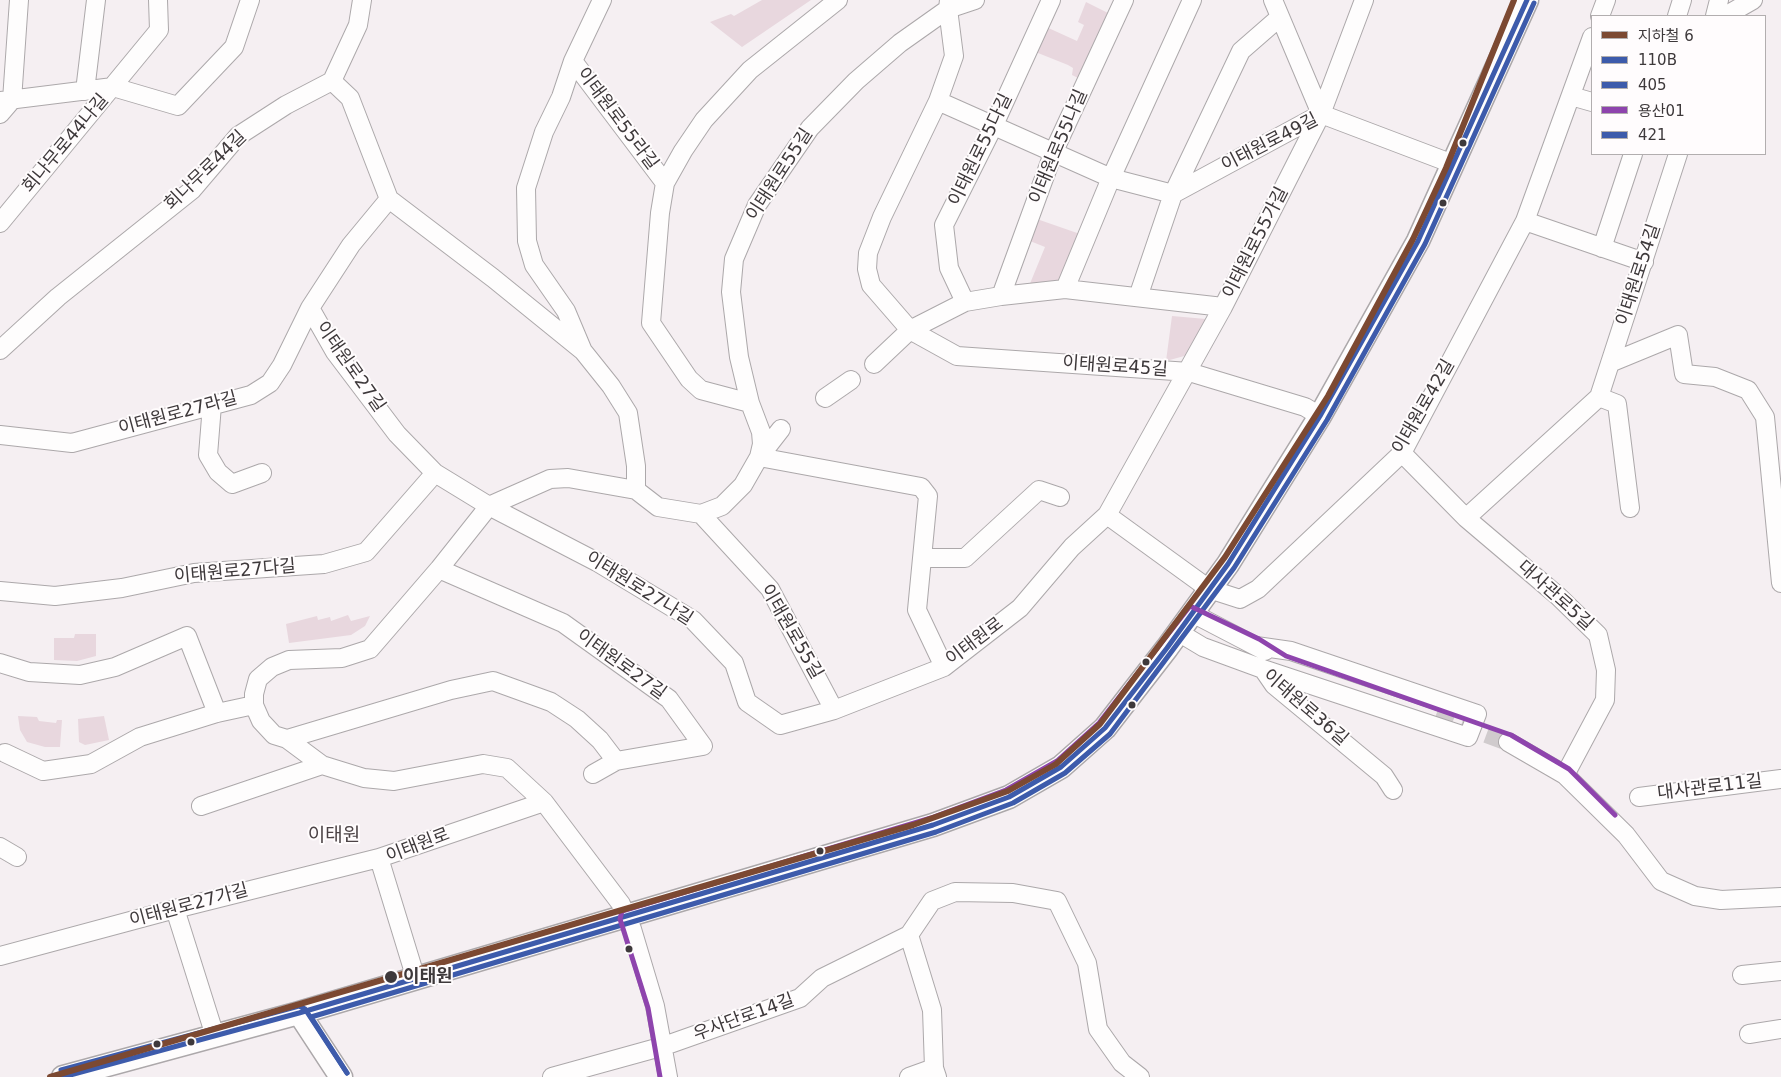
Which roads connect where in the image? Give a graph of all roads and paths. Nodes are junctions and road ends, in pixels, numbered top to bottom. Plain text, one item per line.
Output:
1 (19, 0) edge
2 (96, 0) edge
3 (158, 0) edge
4 (250, 0) edge
5 (362, 0) edge
6 (602, 0) edge
7 (838, 0) edge
8 (975, 0) edge
9 (1051, 0) edge
10 (1124, 0) edge
11 (1192, 0) edge
12 (1273, 0) edge
13 (1364, 0) edge
14 (1527, 0) edge
15 (1606, 0) edge
16 (1682, 0) edge
17 (1719, 0) edge
18 (1753, 0) edge
19 (949, 5) edge
20 (1600, 15) edge
21 (1677, 15) edge
22 (1715, 15) edge
23 (1727, 15) edge
24 (1280, 17) junction
25 (1591, 40) edge
26 (573, 61) junction
27 (332, 81) junction
28 (113, 87) junction
29 (85, 91) junction
30 (1571, 96) junction
31 (6, 100) edge
32 (938, 101) junction
33 (1591, 102) edge
34 (0, 114) edge
35 (1321, 114) junction
36 (993, 127) junction
37 (1054, 151) junction
38 (1633, 155) edge
39 (1678, 155) edge
40 (1453, 164) junction
41 (1111, 178) junction
42 (665, 183) junction
43 (1173, 194) junction
44 (389, 199) junction
45 (1525, 222) junction
46 (0, 223) edge
47 (1602, 248) junction
48 (1644, 262) junction
49 (1065, 289) junction
50 (1001, 296) junction
51 (1138, 297) junction
52 (965, 302) junction
53 (310, 308) junction
54 (1223, 308) junction
55 (910, 330) junction
56 (0, 350) edge
57 (583, 352) junction
58 (1610, 363) junction
59 (874, 364) dead end
60 (1189, 372) junction
61 (851, 380) dead end
62 (1598, 396) junction
63 (826, 398) dead end
64 (750, 403) junction
65 (212, 405) junction
66 (1320, 416) junction
67 (781, 429) dead end
68 (0, 435) edge
69 (1402, 453) junction
70 (759, 457) junction
71 (262, 473) dead end
72 (435, 474) junction
73 (636, 490) junction
74 (1060, 497) dead end
75 (489, 506) junction
76 (1630, 508) dead end
77 (701, 514) junction
78 (1107, 515) junction
79 (1466, 518) junction
80 (1779, 549) edge
81 (922, 558) junction
82 (439, 569) junction
83 (1781, 583) edge
84 (1209, 589) junction
85 (0, 591) edge
86 (1192, 613) junction
87 (1178, 632) junction
88 (1256, 646) junction
89 (0, 663) edge
90 (944, 667) junction
91 (1264, 670) junction
92 (254, 705) junction
93 (834, 710) junction
94 (217, 713) junction
95 (1436, 715) tunnel mouth
96 (780, 725) joint
97 (286, 740) junction
98 (1508, 742) tunnel mouth
99 (5, 752) dead end
100 (616, 761) junction
101 (322, 764) junction
102 (593, 774) dead end
103 (1565, 776) junction
104 (1781, 779) edge
105 (1393, 790) dead end
106 (1639, 797) dead end
107 (544, 802) junction
108 (201, 806) dead end
109 (0, 847) edge
110 (17, 857) dead end
111 (379, 858) junction
112 (1781, 897) edge
113 (175, 908) junction
114 (627, 917) junction
115 (909, 935) junction
116 (0, 956) edge
117 (1781, 971) edge
118 (1742, 975) dead end
119 (416, 979) junction
120 (299, 1013) junction
121 (1781, 1029) edge
122 (1749, 1034) dead end
123 (216, 1036) junction
124 (664, 1046) junction
125 (936, 1072) edge
126 (63, 1077) edge
127 (341, 1077) edge
128 (552, 1077) edge
129 (668, 1077) edge
130 (909, 1077) edge
131 (1140, 1077) edge

1 - 31 street
2 - 29 street
3 - 28 street, 회나무로44나길
4 - 28 street
5 - 27 street
6 - 26 street, 이태원로55라길
7 - 42 street, 이태원로55라길
8 - 19 street, 이태원로55길
9 - 36 street, 이태원로55다길
10 - 37 street, 이태원로55나길
11 - 41 street
12 - 24 street
13 - 35 street, 이태원로55가길
14 - 40 main road
15 - 20 street
16 - 21 street
17 - 22 street
18 - 23 street
19 - 32 street, 이태원로45길
19 - 64 street, 이태원로55길
24 - 35 street
24 - 43 street, 이태원로49길
25 - 30 street, 이태원로42길
26 - 42 street, 이태원로55라길
26 - 57 street
27 - 44 street
27 - 56 street, 회나무로44길
28 - 29 street
28 - 46 street, 회나무로44나길
29 - 31 street
30 - 33 street
30 - 45 street, 이태원로42길
31 - 34 street
32 - 36 street
32 - 55 street, 이태원로45길
35 - 40 street, 이태원로49길
35 - 43 street, 이태원로49길
35 - 54 street, 이태원로55가길
36 - 37 street
36 - 52 street, 이태원로55다길
37 - 41 street
37 - 50 street, 이태원로55나길
38 - 47 street
39 - 48 street, 이태원로54길
40 - 66 main road
41 - 43 street
41 - 49 street
42 - 64 street, 이태원로55라길
43 - 51 street, 이태원로49길
44 - 53 street, 이태원로27길
44 - 57 street
45 - 47 street
45 - 69 street, 이태원로42길
47 - 48 street
48 - 58 street, 이태원로54길
49 - 50 street
49 - 51 street
50 - 52 street
51 - 54 street
52 - 55 street
53 - 65 street, 이태원로27라길
53 - 72 street, 이태원로27길
54 - 60 street, 이태원로55가길
55 - 59 street
55 - 60 street, 이태원로45길
57 - 73 street
58 - 62 street, 이태원로54길
58 - 80 street
60 - 66 street, 이태원로45길
60 - 78 street, 이태원로
61 - 63 street
62 - 76 street
62 - 79 street, 이태원로54길
64 - 70 street, 이태원로55길
65 - 68 street, 이태원로27라길
65 - 71 street
66 - 84 main road
67 - 70 street
69 - 79 street, 대사관로5길
69 - 84 street, 이태원로42길
70 - 77 street, 이태원로55길
70 - 81 street
72 - 75 street, 이태원로27길
72 - 85 street, 이태원로27다길
73 - 75 street
73 - 77 street
74 - 81 street
75 - 82 street
75 - 96 street, 이태원로27나길
77 - 93 street, 이태원로55길
78 - 84 street
78 - 90 street, 이태원로
79 - 103 street, 대사관로5길
80 - 83 street
81 - 90 street
82 - 92 street
82 - 100 street, 이태원로27길
84 - 86 main road
86 - 87 main road
86 - 88 street
87 - 91 street, 이태원로36길
87 - 114 main road
88 - 91 street
88 - 95 street
89 - 94 street
90 - 93 street, 이태원로
91 - 105 street, 이태원로36길
92 - 94 street
92 - 97 street
93 - 96 street, 이태원로
94 - 99 street
97 - 100 street
97 - 101 street
98 - 103 street
100 - 102 street, 이태원로27길
101 - 107 street
101 - 108 street
103 - 112 street
104 - 106 street, 대사관로11길
107 - 111 street, 이태원로
107 - 114 street
109 - 110 street
111 - 113 street, 이태원로27가길
111 - 119 street, 이태원로
113 - 116 street, 이태원로27가길
113 - 123 street
114 - 119 main road
114 - 124 street
115 - 124 street, 우사단로14길
115 - 125 street
115 - 131 street, 우사단로14길
117 - 118 street
119 - 120 main road
120 - 123 main road
120 - 127 main road
121 - 122 street
123 - 126 main road
124 - 128 street, 우사단로14길
124 - 129 street
125 - 130 street

